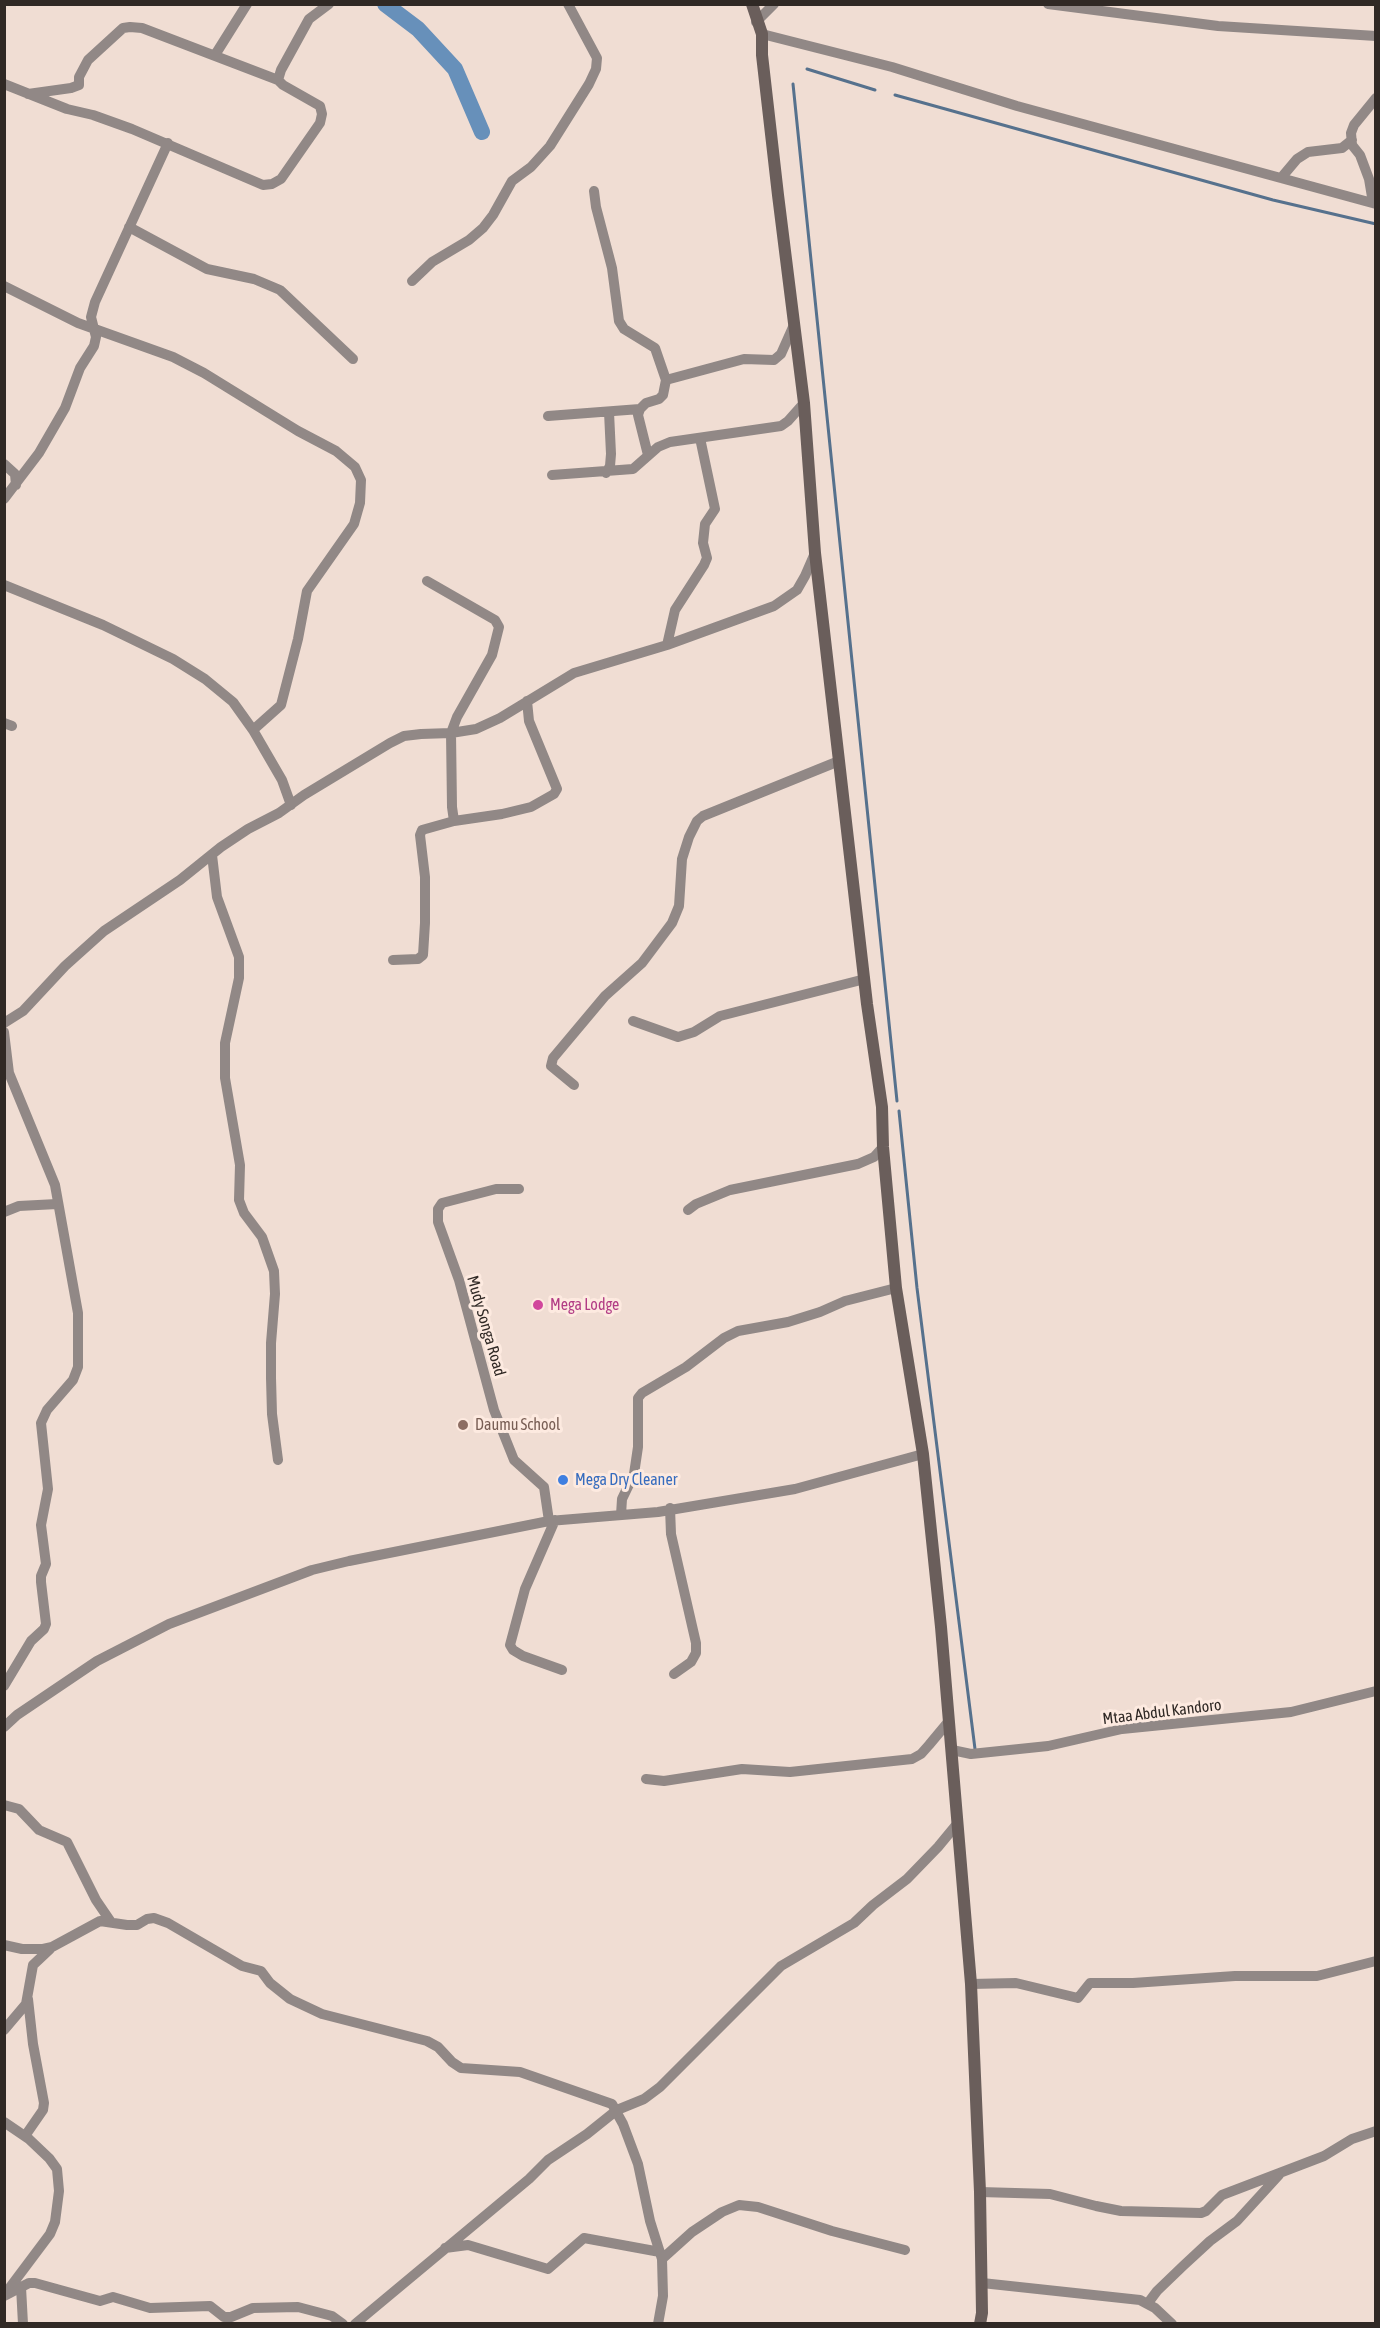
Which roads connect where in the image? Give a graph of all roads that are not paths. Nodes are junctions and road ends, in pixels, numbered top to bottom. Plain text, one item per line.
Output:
1 (247, 4) edge
2 (568, 4) edge
3 (752, 4) edge
4 (774, 4) edge
5 (1048, 4) edge
6 (329, 5) edge
7 (756, 22) junction
8 (762, 34) junction
9 (1376, 36) edge
10 (215, 55) junction
11 (278, 80) junction
12 (4, 84) edge
13 (28, 94) junction
14 (1376, 98) edge
15 (1352, 140) junction
16 (168, 143) junction
17 (1281, 178) junction
18 (594, 191) dead end
19 (1374, 203) edge
20 (129, 227) junction
21 (412, 281) dead end
22 (4, 286) edge
23 (91, 317) junction
24 (78, 323) junction
25 (793, 327) junction
26 (94, 330) junction
27 (353, 359) dead end
28 (666, 380) junction
29 (804, 402) junction
30 (640, 409) junction
31 (609, 412) junction
32 (548, 416) dead end
33 (700, 438) junction
34 (648, 455) junction
35 (4, 464) edge
36 (606, 473) junction
37 (552, 475) dead end
38 (16, 485) junction
39 (4, 499) edge
40 (815, 553) junction
41 (427, 581) dead end
42 (4, 585) edge
43 (667, 645) junction
44 (527, 700) junction
45 (253, 730) junction
46 (451, 733) junction
47 (839, 761) junction
48 (282, 780) junction
49 (304, 795) junction
50 (291, 805) junction
51 (454, 821) junction
52 (212, 855) junction
53 (393, 960) dead end
54 (865, 979) junction
55 (633, 1021) dead end
56 (4, 1023) edge
57 (4, 1032) edge
58 (574, 1085) dead end
59 (883, 1147) junction
60 (519, 1189) dead end
61 (57, 1204) junction
62 (688, 1210) dead end
63 (4, 1212) edge
64 (896, 1288) junction
65 (923, 1454) junction
66 (278, 1460) dead end
67 (670, 1508) junction
68 (621, 1515) junction
69 (552, 1521) junction
70 (562, 1670) dead end
71 (674, 1674) dead end
72 (4, 1686) edge
73 (1376, 1691) edge
74 (949, 1721) junction
75 (4, 1727) edge
76 (952, 1750) junction
77 (646, 1779) dead end
78 (4, 1804) edge
79 (957, 1824) junction
80 (111, 1922) junction
81 (4, 1945) edge
82 (52, 1947) junction
83 (1376, 1961) edge
84 (971, 1984) junction
85 (28, 1999) junction
86 (4, 2030) edge
87 (617, 2110) junction
88 (4, 2122) edge
89 (1376, 2131) edge
90 (25, 2136) junction
91 (1281, 2172) junction
92 (980, 2192) junction
93 (445, 2248) junction
94 (905, 2250) dead end
95 (661, 2256) junction
96 (17, 2282) edge
97 (982, 2283) junction
98 (4, 2295) edge
99 (1148, 2303) junction
100 (23, 2324) edge
101 (343, 2324) edge
102 (355, 2324) edge
103 (658, 2324) edge
104 (980, 2324) edge
105 (1172, 2324) edge

1 - 10 street
2 - 21 street
3 - 7 main road
4 - 7 street
5 - 9 street
6 - 11 street
7 - 8 main road
8 - 17 street
8 - 25 main road
10 - 11 street
10 - 13 street
11 - 16 street
12 - 13 street
13 - 16 street
14 - 15 street
15 - 17 street
15 - 19 street
16 - 20 street
17 - 19 street
18 - 28 street
20 - 23 street
20 - 27 street
22 - 24 street
23 - 24 street
23 - 26 street
24 - 26 street
25 - 28 street
25 - 29 main road
26 - 38 street
26 - 45 street
28 - 30 street
29 - 33 street
29 - 40 main road
30 - 31 street
30 - 34 street
31 - 32 street
31 - 36 street
33 - 34 street
33 - 43 street
34 - 36 street
35 - 38 street
36 - 37 street
38 - 39 street
40 - 43 street
40 - 47 main road
41 - 46 street
42 - 45 street
43 - 44 street
44 - 46 street
44 - 51 street
45 - 48 street
46 - 49 street
46 - 51 street
47 - 54 main road
47 - 58 street
48 - 49 street
48 - 50 street
49 - 50 street
50 - 52 street
51 - 53 street
52 - 56 street
52 - 66 street
54 - 55 street
54 - 59 main road
57 - 61 street
59 - 62 street
59 - 64 main road
60 - 69 street, Mudy Songa Road
61 - 63 street
61 - 72 street
64 - 65 main road
64 - 68 street
65 - 67 street
65 - 74 main road
67 - 68 street
67 - 71 street
68 - 69 street
69 - 70 street
69 - 75 street
73 - 76 street, Mtaa Abdul Kandoro
74 - 76 main road
74 - 77 street
76 - 79 main road
78 - 80 street
79 - 84 main road
79 - 87 street
80 - 82 street
80 - 87 street
81 - 82 street
82 - 85 street
83 - 84 street
84 - 92 main road
85 - 86 street
85 - 90 street
87 - 93 street
87 - 95 street
88 - 90 street
89 - 91 street
90 - 96 street
91 - 92 street
91 - 99 street
92 - 97 main road
93 - 95 street
93 - 102 street
94 - 95 street
95 - 103 street
96 - 98 street
96 - 100 street
96 - 101 street
97 - 99 street
97 - 104 main road
99 - 105 street

